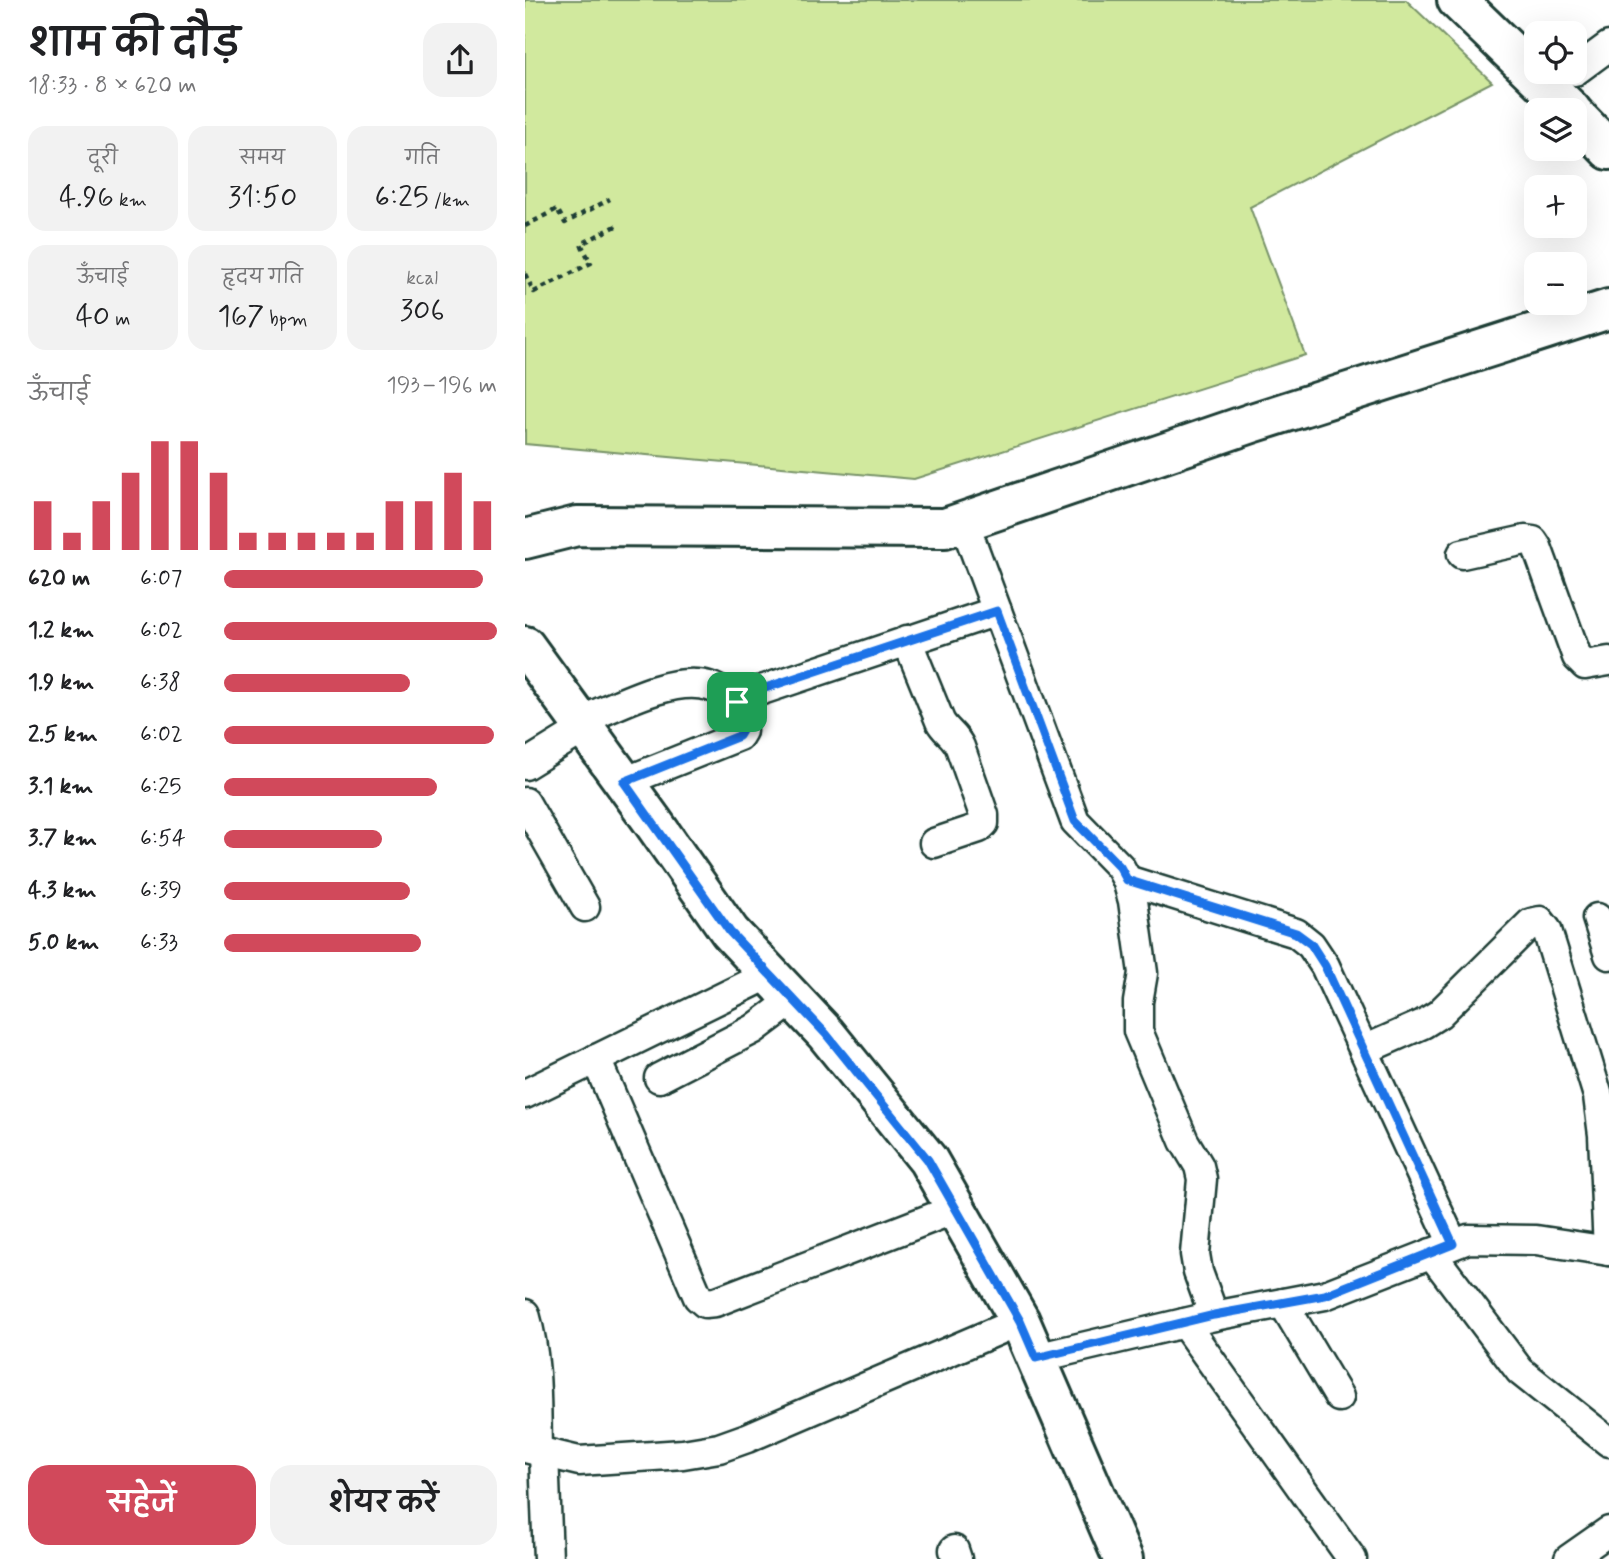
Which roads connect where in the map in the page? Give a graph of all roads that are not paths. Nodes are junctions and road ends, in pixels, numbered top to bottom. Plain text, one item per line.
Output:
1 (1457, 0) edge
2 (1609, 46) edge
3 (1569, 91) edge
4 (1609, 150) edge
5 (1609, 309) edge
6 (964, 522) junction
7 (525, 539) edge
8 (1462, 554) dead end
9 (997, 611) junction
10 (907, 640) junction
11 (525, 646) edge
12 (1609, 661) edge
13 (737, 702) junction
14 (583, 725) junction
15 (525, 765) edge
16 (624, 782) junction
17 (525, 802) edge
18 (934, 843) dead end
19 (1127, 880) junction
20 (585, 907) dead end
21 (1597, 918) dead end
22 (1609, 955) edge
23 (782, 987) junction
24 (1364, 1050) junction
25 (596, 1059) junction
26 (659, 1079) dead end
27 (525, 1094) edge
28 (955, 1209) junction
29 (1442, 1249) junction
30 (1609, 1251) edge
31 (1283, 1303) junction
32 (525, 1314) edge
33 (1214, 1315) junction
34 (1020, 1321) junction
35 (1184, 1323) junction
36 (1036, 1358) junction
37 (1339, 1397) dead end
38 (1609, 1442) edge
39 (535, 1451) edge
40 (1609, 1531) edge
41 (548, 1559) edge
42 (1123, 1559) edge
43 (1352, 1559) edge
44 (1569, 1559) edge

1 - 3 street
2 - 3 street
3 - 4 street
5 - 6 street
6 - 7 street
6 - 9 street
8 - 12 street
9 - 10 street
9 - 19 street
10 - 13 street
10 - 18 street
11 - 14 street
13 - 14 street
13 - 16 street
14 - 15 street
14 - 16 street
16 - 23 street
17 - 20 street
19 - 24 street
19 - 33 street
21 - 22 street
23 - 25 street
23 - 26 street
23 - 28 street
24 - 29 street
24 - 30 street
25 - 27 street
25 - 28 street
28 - 34 street
29 - 30 street
29 - 31 street
29 - 38 street
31 - 33 street
31 - 37 street
32 - 39 street
33 - 35 street
34 - 36 street
34 - 39 street
35 - 36 street
35 - 43 street
36 - 42 street
39 - 41 street
40 - 44 street

